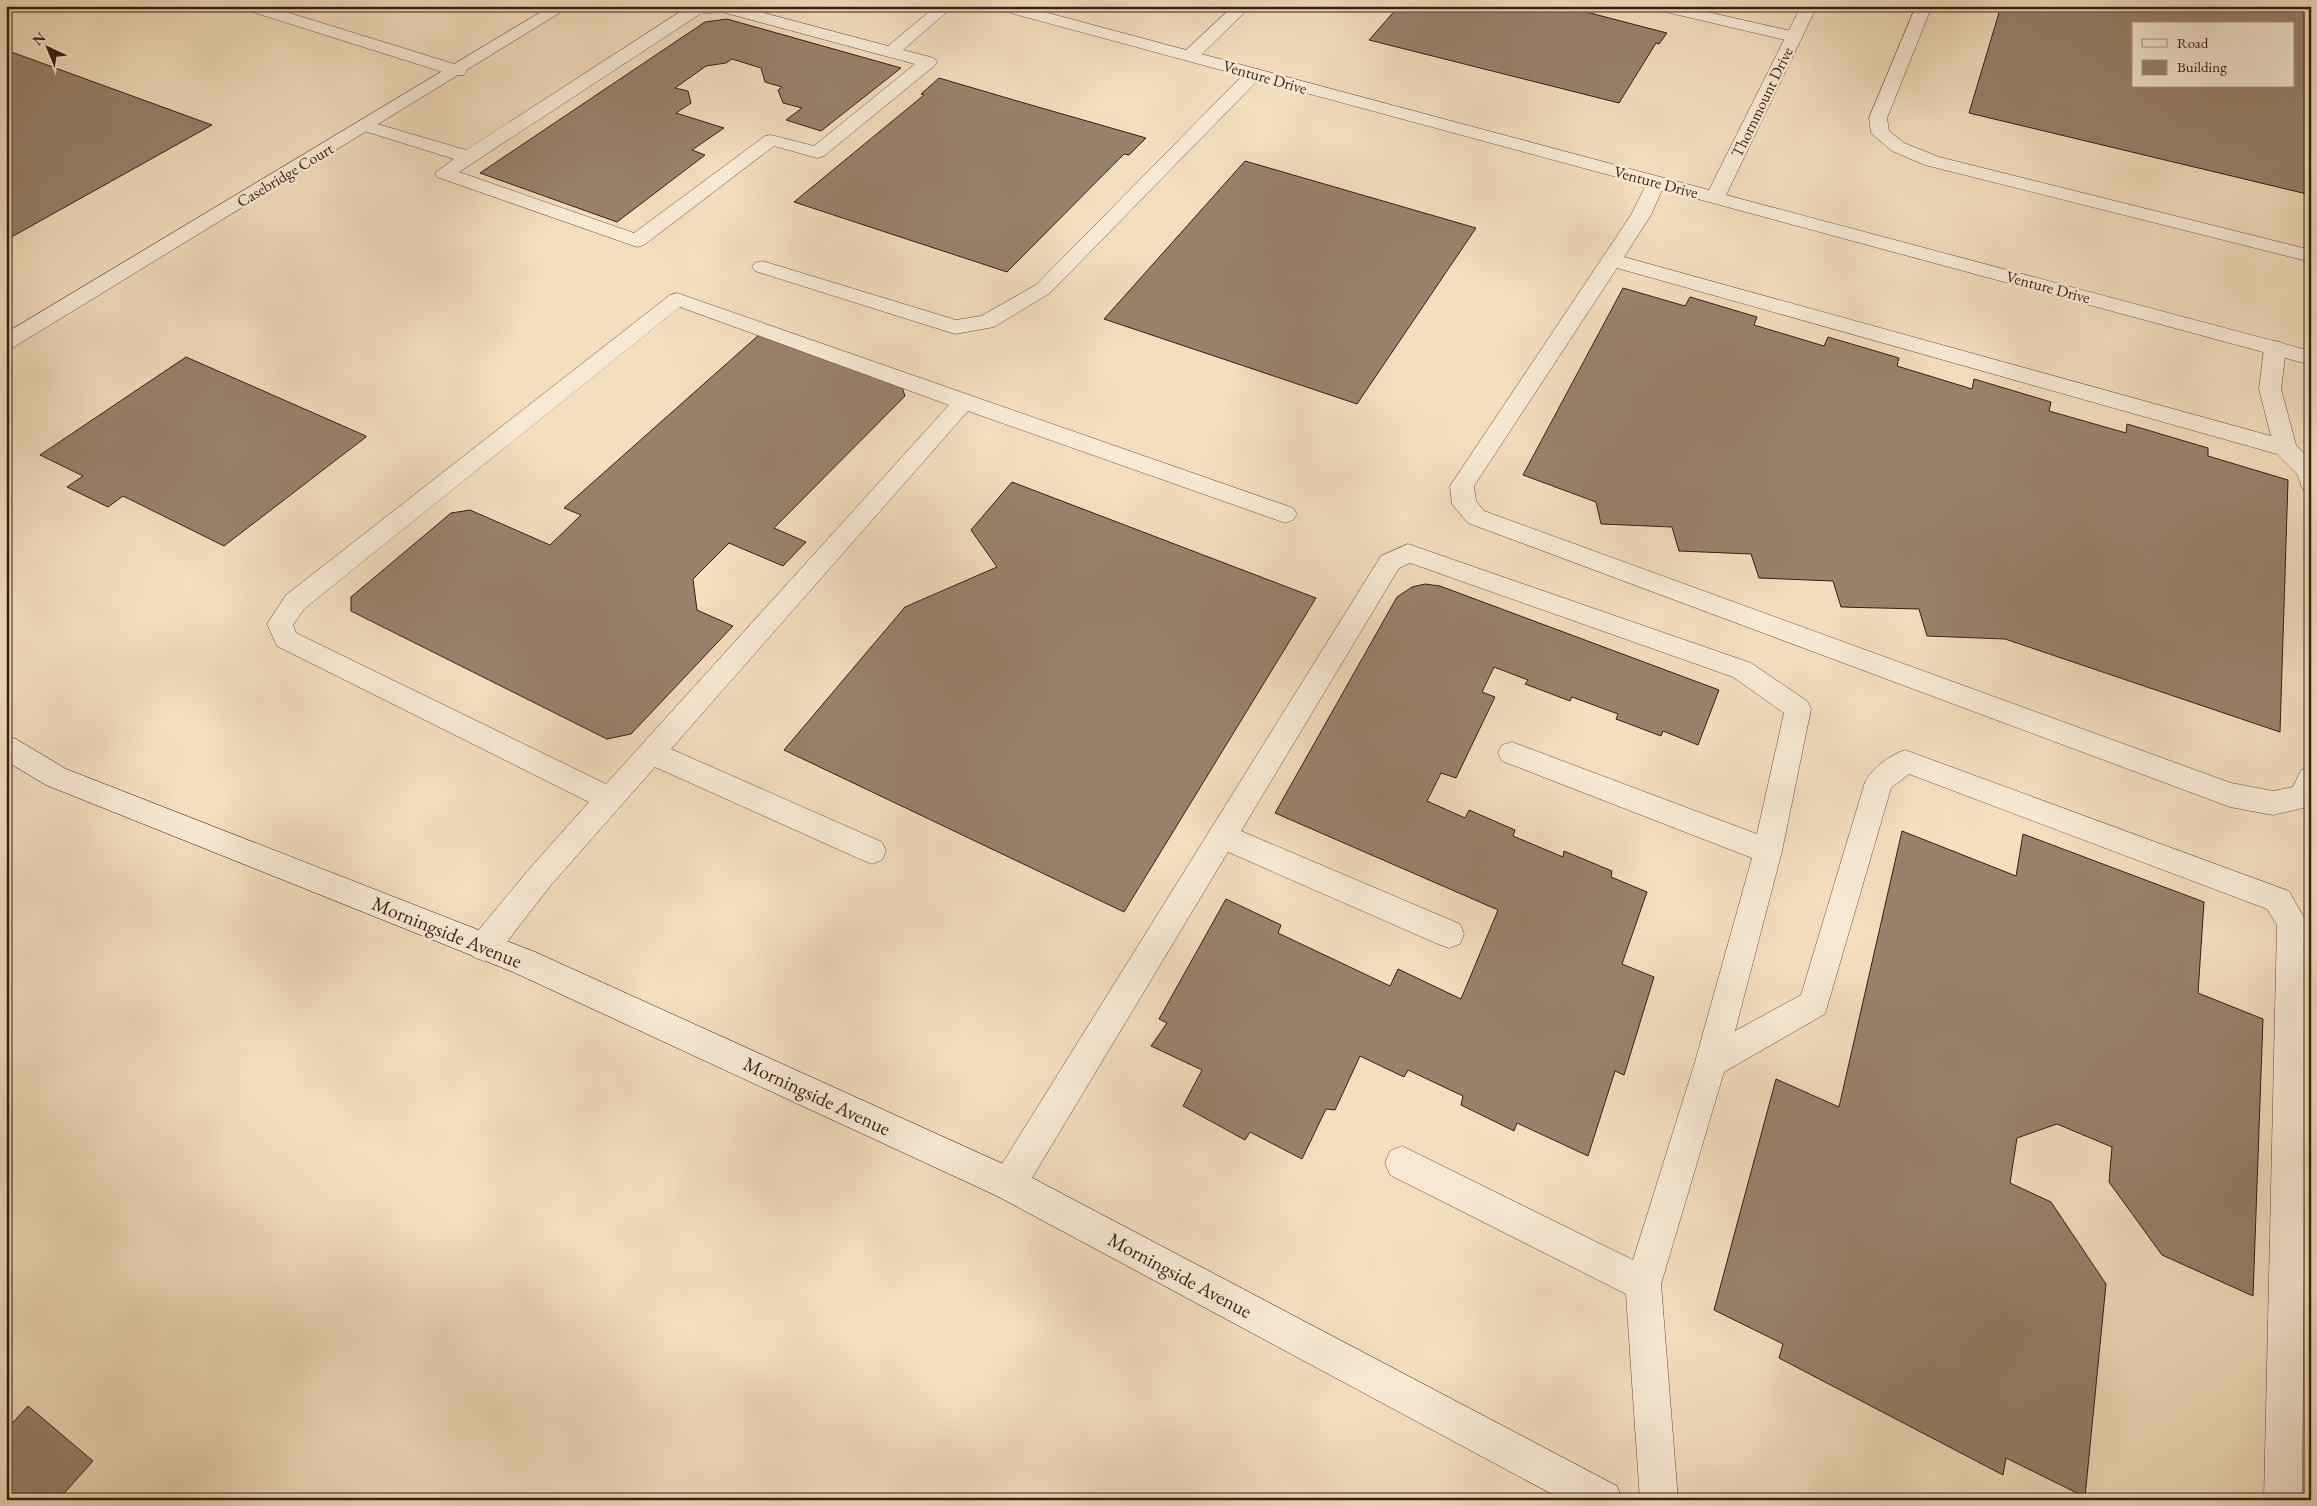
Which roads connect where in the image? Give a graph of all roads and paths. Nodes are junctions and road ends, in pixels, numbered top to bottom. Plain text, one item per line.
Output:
1 (12, 6) edge
2 (249, 6) edge
3 (563, 6) edge
4 (946, 6) edge
5 (1002, 6) edge
6 (1243, 6) edge
7 (1658, 6) edge
8 (1809, 6) edge
9 (1924, 6) edge
10 (6, 9) edge
11 (1794, 37) junction
12 (891, 52) junction
13 (1191, 55) junction
14 (458, 71) junction
15 (1254, 74) junction
16 (366, 126) junction
17 (468, 157) junction
18 (1656, 183) junction
19 (1715, 198) junction
20 (2311, 256) edge
21 (1612, 260) junction
22 (762, 267) dead end
23 (6, 342) edge
24 (2275, 348) junction
25 (2311, 358) edge
26 (964, 402) junction
27 (2285, 448) junction
28 (2311, 484) edge
29 (1285, 514) dead end
30 (6, 747) edge
31 (651, 753) junction
32 (1512, 753) dead end
33 (2311, 778) edge
34 (610, 799) junction
35 (1221, 836) junction
36 (872, 851) dead end
37 (1768, 851) junction
38 (1449, 934) dead end
39 (484, 946) junction
40 (1711, 1062) junction
41 (1402, 1163) dead end
42 (1009, 1184) junction
43 (1643, 1284) junction
44 (1603, 1500) edge
45 (1658, 1500) edge
46 (2283, 1500) edge

1 - 10 street
2 - 14 street
3 - 14 street, Casebridge Court
4 - 12 street
5 - 13 street, Venture Drive
6 - 13 street
7 - 11 street
8 - 11 street, Thornmount Drive
9 - 20 street
11 - 19 street, Thornmount Drive
12 - 17 street
12 - 17 street
13 - 15 street, Venture Drive
14 - 16 street, Casebridge Court
15 - 18 street, Venture Drive
15 - 22 street
16 - 17 street
16 - 23 street, Casebridge Court
18 - 19 street, Venture Drive
18 - 21 street
19 - 24 street, Venture Drive
21 - 27 street
21 - 33 street
24 - 25 street, Venture Drive
24 - 27 street
26 - 29 street
26 - 31 street
26 - 34 street
27 - 28 street
30 - 39 street, Morningside Avenue
31 - 34 street
31 - 36 street
32 - 37 street
34 - 39 street
35 - 37 street
35 - 38 street
35 - 42 street
37 - 40 street
39 - 42 street, Morningside Avenue
40 - 43 street
40 - 46 street
41 - 43 street
42 - 44 street, Morningside Avenue
43 - 45 street

